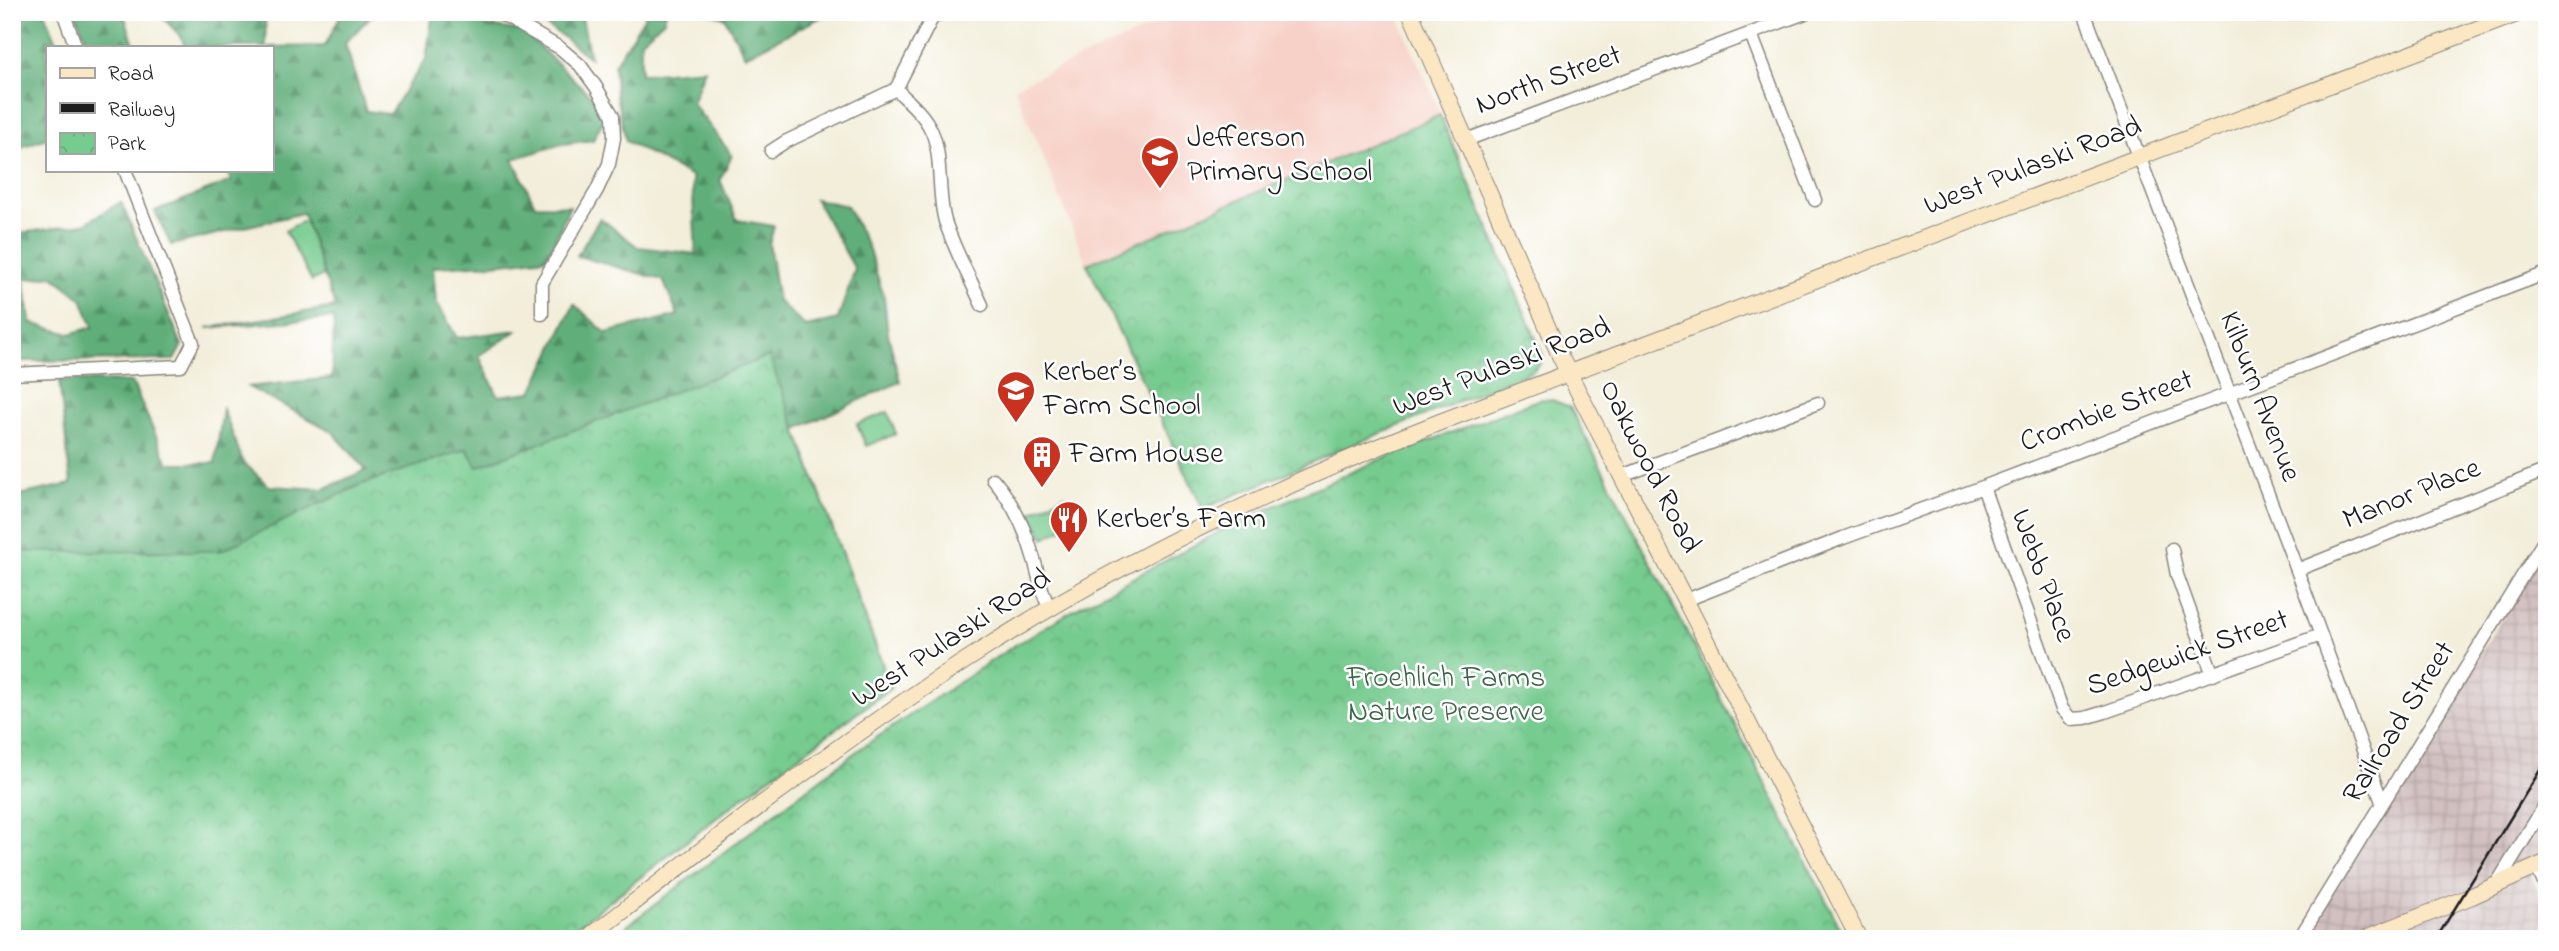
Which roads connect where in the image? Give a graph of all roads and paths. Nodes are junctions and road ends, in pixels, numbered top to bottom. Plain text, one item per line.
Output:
1 (65, 12) edge
2 (496, 12) edge
3 (941, 12) edge
4 (1410, 12) edge
5 (1808, 12) edge
6 (2084, 12) edge
7 (2522, 12) edge
8 (1751, 34) junction
9 (76, 46) edge
10 (897, 89) junction
11 (1466, 140) junction
12 (771, 151) dead end
13 (2139, 157) junction
14 (126, 172) edge
15 (1815, 200) dead end
16 (2547, 274) edge
17 (982, 305) dead end
18 (542, 314) dead end
19 (1568, 372) junction
20 (12, 374) edge
21 (2229, 393) junction
22 (1818, 403) dead end
23 (2547, 470) edge
24 (1622, 476) junction
25 (993, 479) dead end
26 (1983, 487) junction
27 (2547, 536) edge
28 (2172, 549) dead end
29 (2297, 570) junction
30 (1686, 600) junction
31 (1050, 608) junction
32 (2321, 635) junction
33 (2213, 675) junction
34 (2071, 719) joint
35 (2382, 802) junction
36 (2547, 802) edge
37 (2542, 864) edge
38 (2496, 886) junction
39 (2547, 890) edge
40 (587, 939) edge
41 (1858, 939) edge
42 (2299, 939) edge
43 (2364, 939) edge

1 - 9 street
2 - 18 street
3 - 10 street
4 - 11 main road, Oakwood Road
5 - 8 street, North Street
6 - 13 street, Kilburn Avenue
7 - 13 main road, West Pulaski Road
8 - 11 street, North Street
8 - 15 street
10 - 12 street
10 - 17 street
11 - 19 main road, Oakwood Road
13 - 19 main road, West Pulaski Road
13 - 21 street, Kilburn Avenue
14 - 20 street
16 - 21 street, Crombie Street
19 - 24 main road, Oakwood Road
19 - 31 main road, West Pulaski Road
21 - 26 street, Crombie Street
21 - 29 street, Kilburn Avenue
22 - 24 street
23 - 29 street, Manor Place
24 - 30 main road, Oakwood Road
25 - 31 street
26 - 30 street, Crombie Street
26 - 34 street, Webb Place
27 - 35 street, Railroad Street
28 - 33 street
29 - 32 street, Kilburn Avenue
30 - 41 main road, Oakwood Road
31 - 40 main road, West Pulaski Road
32 - 33 street, Sedgewick Street
32 - 35 street, Kilburn Avenue
33 - 34 street, Sedgewick Street
35 - 42 street, Railroad Street
36 - 38 street
37 - 38 main road
37 - 39 street
38 - 43 main road

